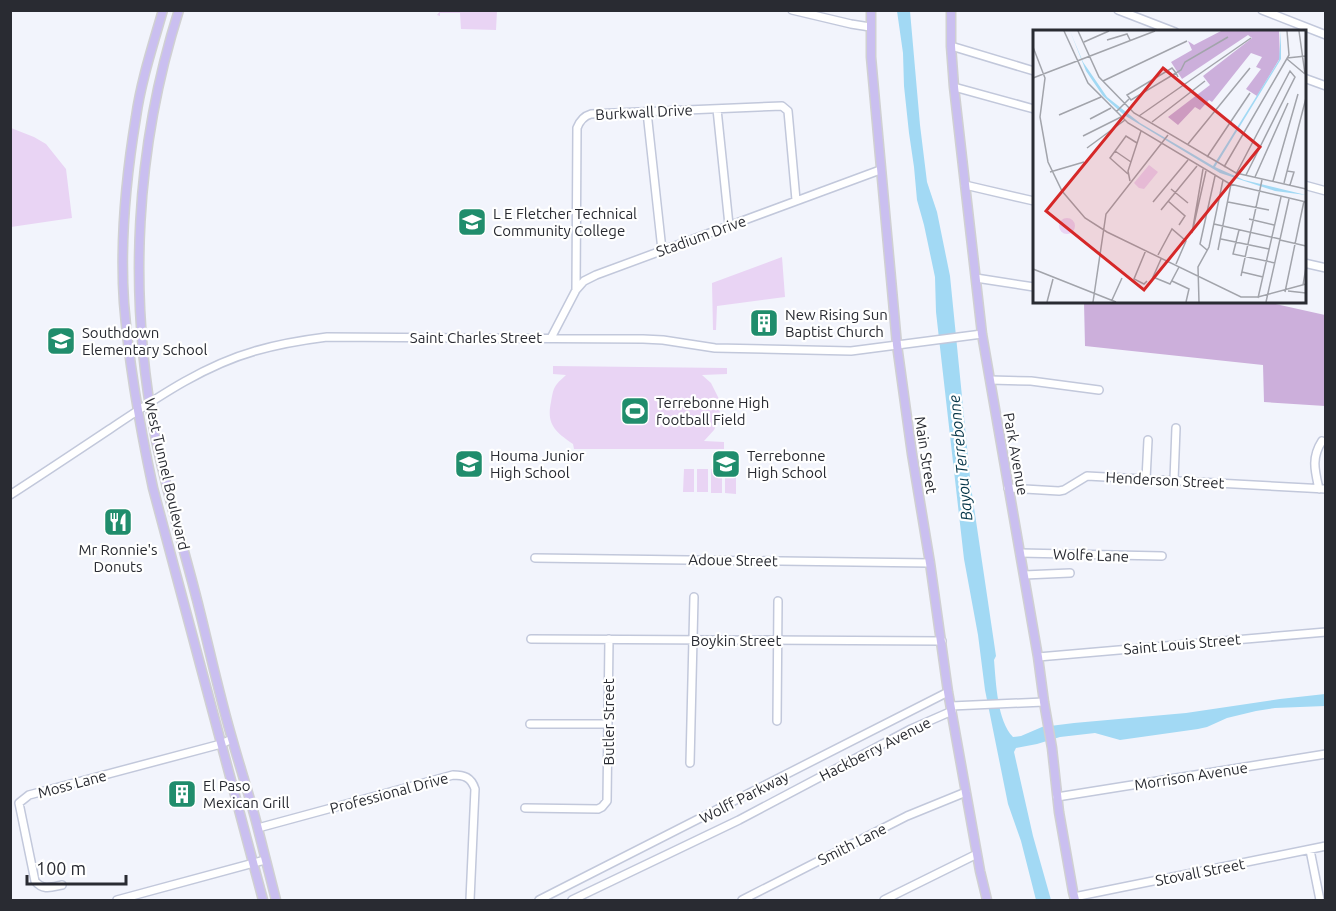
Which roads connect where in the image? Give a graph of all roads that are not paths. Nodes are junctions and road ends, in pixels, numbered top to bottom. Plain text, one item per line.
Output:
1 (163, 10) edge
2 (178, 10) edge
3 (792, 10) edge
4 (870, 10) edge
5 (951, 10) edge
6 (1118, 10) edge
7 (1262, 10) edge
8 (870, 27) junction
9 (1171, 30) edge
10 (1326, 35) edge
11 (951, 46) junction
12 (1033, 70) edge
13 (1306, 78) edge
14 (1326, 86) edge
15 (954, 87) junction
16 (717, 109) junction
17 (1033, 109) edge
18 (647, 112) junction
19 (880, 170) junction
20 (965, 184) junction
21 (1306, 185) edge
22 (1326, 191) edge
23 (796, 200) junction
24 (1033, 201) edge
25 (729, 225) junction
26 (662, 250) junction
27 (1306, 263) edge
28 (1326, 268) edge
29 (976, 278) junction
30 (1033, 287) edge
31 (576, 290) junction
32 (982, 334) junction
33 (551, 338) junction
34 (897, 345) junction
35 (990, 380) junction
36 (1099, 390) dead end
37 (150, 402) junction
38 (138, 411) junction
39 (1176, 428) dead end
40 (1148, 440) dead end
41 (1322, 441) dead end
42 (1146, 479) junction
43 (1174, 480) junction
44 (1008, 488) junction
45 (1322, 489) edge
46 (10, 495) edge
47 (1020, 553) junction
48 (1161, 556) dead end
49 (535, 558) dead end
50 (930, 562) junction
51 (1070, 573) dead end
52 (1024, 575) junction
53 (694, 597) dead end
54 (778, 601) dead end
55 (1326, 632) edge
56 (531, 639) dead end
57 (609, 639) junction
58 (693, 640) junction
59 (777, 640) junction
60 (942, 641) junction
61 (1038, 657) junction
62 (948, 692) junction
63 (1044, 702) junction
64 (951, 708) junction
65 (904, 715) junction
66 (777, 721) dead end
67 (530, 724) dead end
68 (608, 724) junction
69 (911, 729) junction
70 (232, 739) junction
71 (221, 744) junction
72 (1326, 754) edge
73 (690, 763) dead end
74 (966, 792) junction
75 (1057, 797) junction
76 (525, 808) dead end
77 (258, 828) junction
78 (1326, 846) edge
79 (1310, 849) junction
80 (977, 854) junction
81 (265, 860) junction
82 (253, 863) junction
83 (62, 885) dead end
84 (1075, 899) edge
85 (117, 900) edge
86 (263, 900) edge
87 (276, 900) edge
88 (470, 900) edge
89 (539, 900) edge
90 (573, 900) edge
91 (742, 900) edge
92 (884, 900) edge
93 (987, 900) edge
94 (1320, 900) edge

1 - 38 main road, West Tunnel Boulevard
2 - 37 main road, West Tunnel Boulevard
3 - 8 street
4 - 8 main road, Main Street
5 - 11 main road, Park Avenue
6 - 9 street
7 - 10 street
8 - 19 main road, Main Street
11 - 12 street
11 - 15 main road, Park Avenue
13 - 14 street
15 - 17 street
15 - 20 main road, Park Avenue
16 - 18 street, Burkwall Drive
16 - 23 street, Burkwall Drive
16 - 25 street
18 - 26 street
18 - 31 street, Burkwall Drive
19 - 23 street, Stadium Drive
19 - 34 main road, Main Street
20 - 24 street
20 - 29 main road, Park Avenue
21 - 22 street
23 - 25 street, Stadium Drive
25 - 26 street, Stadium Drive
26 - 31 street, Stadium Drive
27 - 28 street
29 - 30 street
29 - 32 main road, Park Avenue
31 - 33 street, Stadium Drive
32 - 34 street, Saint Charles Street
32 - 35 main road, Park Avenue
33 - 34 street, Saint Charles Street
33 - 37 street, Saint Charles Street
34 - 50 main road, Main Street
35 - 36 street
35 - 44 main road, Park Avenue
37 - 38 street, Saint Charles Street
37 - 70 main road, West Tunnel Boulevard
38 - 46 street, Saint Charles Street
38 - 71 main road, West Tunnel Boulevard
39 - 43 street
40 - 42 street
41 - 45 street
42 - 43 street, Henderson Street
42 - 44 street, Henderson Street
43 - 45 street, Henderson Street
44 - 47 main road, Park Avenue
47 - 48 street, Wolfe Lane
47 - 52 main road, Park Avenue
49 - 50 street, Adoue Street
50 - 60 main road, Main Street
51 - 52 street
52 - 61 main road, Park Avenue
53 - 58 street
54 - 59 street
55 - 61 street, Saint Louis Street
56 - 57 street, Boykin Street
57 - 58 street, Boykin Street
57 - 68 street, Butler Street
58 - 59 street, Boykin Street
58 - 73 street
59 - 60 street, Boykin Street
59 - 66 street
60 - 62 main road, Main Street
61 - 63 main road, Park Avenue
62 - 64 main road, Main Street
62 - 65 street, Wolff Parkway
63 - 64 street, Hackberry Avenue
63 - 75 main road, Park Avenue
64 - 69 street, Hackberry Avenue
64 - 74 main road, Main Street
65 - 69 street
65 - 89 street, Wolff Parkway
67 - 68 street
68 - 76 street, Butler Street
69 - 90 street, Hackberry Avenue
70 - 71 street, Moss Lane
70 - 77 main road, West Tunnel Boulevard
71 - 82 main road, West Tunnel Boulevard
71 - 83 street, Moss Lane
72 - 75 street, Morrison Avenue
74 - 80 main road, Main Street
74 - 91 street, Smith Lane
75 - 84 main road, Park Avenue
77 - 81 main road, West Tunnel Boulevard
77 - 88 street, Professional Drive
78 - 79 street, Stovall Street
79 - 84 street, Stovall Street
79 - 94 street
80 - 92 street
80 - 93 main road, Main Street
81 - 82 street
81 - 87 main road, West Tunnel Boulevard
82 - 85 street
82 - 86 main road, West Tunnel Boulevard

